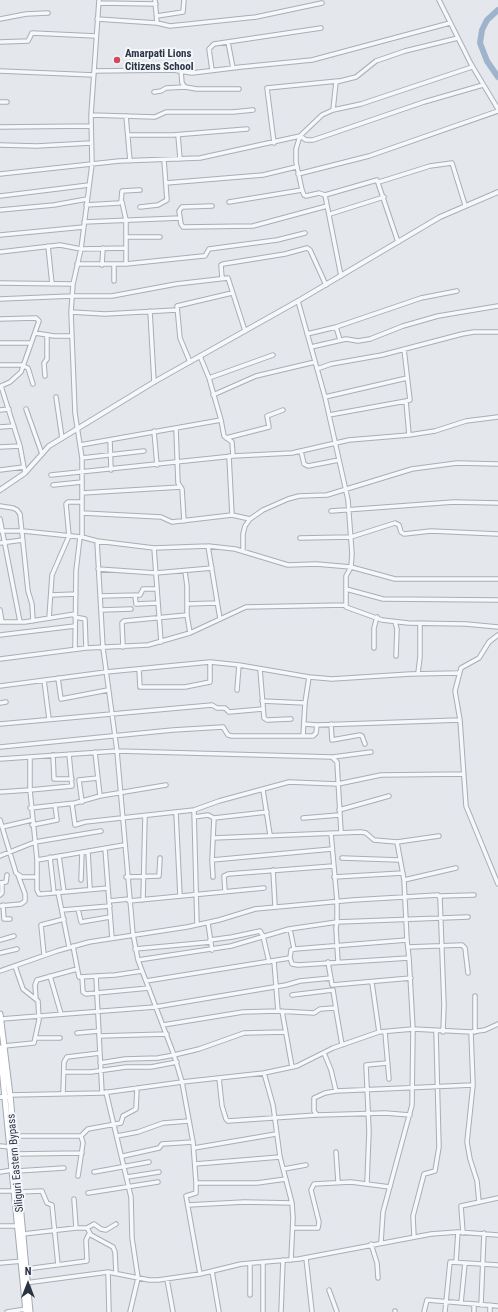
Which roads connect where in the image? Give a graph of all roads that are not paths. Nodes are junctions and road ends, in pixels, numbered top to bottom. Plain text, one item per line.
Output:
1 (184, 0) edge
2 (439, 0) edge
3 (99, 2) edge
4 (155, 2) edge
5 (322, 3) dead end
6 (48, 13) dead end
7 (157, 16) junction
8 (0, 19) edge
9 (97, 19) junction
10 (157, 23) junction
11 (450, 23) junction
12 (321, 28) dead end
13 (96, 36) junction
14 (458, 38) junction
15 (0, 42) edge
16 (228, 42) junction
17 (472, 67) junction
18 (233, 68) junction
19 (212, 70) junction
20 (0, 71) edge
21 (181, 71) junction
22 (94, 73) junction
23 (338, 81) junction
24 (185, 86) junction
25 (483, 86) junction
26 (239, 89) dead end
27 (154, 92) dead end
28 (0, 102) edge
29 (7, 102) dead end
30 (253, 110) dead end
31 (333, 110) junction
32 (498, 110) edge
33 (91, 115) junction
34 (126, 116) junction
35 (91, 126) junction
36 (0, 127) edge
37 (248, 130) dead end
38 (128, 135) junction
39 (178, 135) junction
40 (300, 136) junction
41 (274, 142) junction
42 (91, 143) junction
43 (0, 145) edge
44 (180, 159) junction
45 (164, 160) junction
46 (130, 161) junction
47 (92, 164) junction
48 (296, 167) junction
49 (0, 174) edge
50 (298, 174) junction
51 (379, 182) junction
52 (166, 183) junction
53 (89, 185) junction
54 (140, 190) dead end
55 (302, 190) junction
56 (498, 192) edge
57 (325, 195) junction
58 (0, 196) edge
59 (384, 198) junction
60 (87, 199) junction
61 (122, 202) dead end
62 (229, 202) dead end
63 (86, 205) junction
64 (465, 205) junction
65 (212, 206) dead end
66 (327, 206) junction
67 (140, 207) dead end
68 (0, 210) edge
69 (330, 214) junction
70 (180, 218) junction
71 (125, 220) junction
72 (84, 222) junction
73 (84, 227) junction
74 (305, 233) dead end
75 (0, 235) edge
76 (126, 237) junction
77 (160, 237) dead end
78 (398, 242) junction
79 (48, 246) junction
80 (103, 248) junction
81 (126, 248) junction
82 (81, 249) junction
83 (0, 252) edge
84 (77, 264) junction
85 (114, 264) junction
86 (126, 264) junction
87 (102, 265) junction
88 (341, 276) junction
89 (222, 278) junction
90 (114, 281) dead end
91 (0, 283) edge
92 (52, 284) junction
93 (73, 284) junction
94 (326, 285) junction
95 (457, 290) dead end
96 (232, 293) junction
97 (72, 296) junction
98 (0, 299) edge
99 (298, 301) junction
100 (498, 306) edge
101 (177, 310) junction
102 (150, 311) junction
103 (71, 312) junction
104 (0, 319) edge
105 (336, 327) junction
106 (245, 331) junction
107 (498, 332) edge
108 (34, 333) junction
109 (307, 334) junction
110 (47, 336) junction
111 (71, 336) junction
112 (340, 340) junction
113 (30, 342) junction
114 (0, 343) edge
115 (311, 347) junction
116 (404, 349) junction
117 (273, 355) dead end
118 (200, 356) junction
119 (190, 362) junction
120 (315, 362) junction
121 (0, 366) edge
122 (23, 366) junction
123 (317, 369) junction
124 (45, 376) dead end
125 (209, 378) junction
126 (407, 378) junction
127 (154, 382) junction
128 (33, 384) dead end
129 (1, 386) edge
130 (213, 395) junction
131 (56, 397) dead end
132 (325, 397) junction
133 (406, 401) junction
134 (9, 409) junction
135 (26, 409) dead end
136 (0, 410) edge
137 (284, 410) dead end
138 (329, 415) junction
139 (498, 417) edge
140 (221, 420) junction
141 (14, 426) junction
142 (0, 427) edge
143 (176, 428) junction
144 (76, 429) junction
145 (154, 431) junction
146 (409, 435) junction
147 (62, 438) junction
148 (225, 438) junction
149 (110, 440) junction
150 (336, 442) junction
151 (80, 445) junction
152 (20, 446) junction
153 (0, 447) edge
154 (144, 451) dead end
155 (301, 451) junction
156 (42, 454) junction
157 (110, 454) junction
158 (231, 456) junction
159 (82, 458) junction
160 (339, 460) junction
161 (177, 463) junction
162 (498, 464) edge
163 (157, 465) junction
164 (24, 467) junction
165 (0, 470) edge
166 (111, 470) junction
167 (25, 473) junction
168 (82, 473) junction
169 (51, 475) dead end
170 (82, 482) junction
171 (53, 485) dead end
172 (181, 487) junction
173 (1, 489) edge
174 (346, 489) junction
175 (82, 493) junction
176 (82, 502) junction
177 (498, 503) edge
178 (0, 506) edge
179 (349, 510) junction
180 (331, 511) dead end
181 (82, 513) junction
182 (232, 515) junction
183 (0, 519) edge
184 (250, 519) junction
185 (184, 521) junction
186 (1, 531) edge
187 (23, 531) junction
188 (498, 534) edge
189 (69, 536) junction
190 (81, 537) junction
191 (351, 537) junction
192 (300, 538) dead end
193 (23, 540) junction
194 (97, 541) junction
195 (2, 543) edge
196 (208, 546) junction
197 (154, 548) junction
198 (243, 550) junction
199 (351, 567) junction
200 (212, 568) junction
201 (98, 569) junction
202 (185, 571) junction
203 (156, 573) junction
204 (498, 579) edge
205 (157, 589) junction
206 (346, 589) junction
207 (76, 594) junction
208 (51, 595) junction
209 (135, 595) junction
210 (100, 596) junction
211 (498, 600) edge
212 (158, 603) junction
213 (216, 603) junction
214 (187, 604) junction
215 (345, 605) junction
216 (131, 609) dead end
217 (0, 610) edge
218 (101, 610) junction
219 (75, 615) junction
220 (187, 615) junction
221 (377, 617) junction
222 (49, 618) junction
223 (159, 618) junction
224 (220, 619) junction
225 (33, 620) junction
226 (1, 622) edge
227 (20, 622) junction
228 (395, 622) junction
229 (420, 623) junction
230 (75, 626) junction
231 (498, 627) edge
232 (190, 633) junction
233 (0, 634) edge
234 (498, 635) edge
235 (161, 642) junction
236 (123, 647) junction
237 (86, 648) junction
238 (103, 648) junction
239 (374, 648) dead end
240 (75, 649) junction
241 (396, 656) dead end
242 (0, 659) edge
243 (210, 662) junction
244 (239, 665) junction
245 (139, 669) junction
246 (260, 669) junction
247 (106, 672) junction
248 (418, 673) junction
249 (458, 673) junction
250 (309, 677) junction
251 (58, 678) junction
252 (44, 680) junction
253 (0, 686) edge
254 (108, 690) junction
255 (237, 690) dead end
256 (262, 701) junction
257 (6, 702) dead end
258 (0, 703) edge
259 (305, 703) junction
260 (263, 710) junction
261 (112, 713) junction
262 (49, 719) junction
263 (291, 719) dead end
264 (460, 720) junction
265 (0, 724) edge
266 (304, 724) junction
267 (331, 724) junction
268 (317, 725) junction
269 (114, 734) junction
270 (304, 736) junction
271 (364, 744) dead end
272 (0, 747) edge
273 (116, 751) junction
274 (95, 752) junction
275 (371, 752) dead end
276 (69, 754) junction
277 (53, 756) junction
278 (30, 757) junction
279 (332, 757) junction
280 (0, 759) edge
281 (464, 774) junction
282 (98, 778) junction
283 (72, 779) junction
284 (338, 784) junction
285 (166, 785) dead end
286 (30, 790) junction
287 (263, 790) junction
288 (0, 792) edge
289 (119, 793) junction
290 (100, 796) junction
291 (388, 796) dead end
292 (82, 802) junction
293 (72, 804) junction
294 (55, 805) junction
295 (30, 808) junction
296 (194, 810) junction
297 (267, 812) junction
298 (339, 812) junction
299 (176, 813) junction
300 (145, 816) junction
301 (194, 817) junction
302 (122, 818) junction
303 (214, 818) junction
304 (302, 818) dead end
305 (0, 820) edge
306 (32, 820) junction
307 (32, 825) junction
308 (2, 827) junction
309 (101, 831) dead end
310 (341, 832) junction
311 (331, 833) junction
312 (270, 835) junction
313 (440, 836) dead end
314 (213, 838) junction
315 (35, 842) junction
316 (397, 842) junction
317 (124, 845) junction
318 (105, 848) junction
319 (332, 849) junction
320 (9, 852) junction
321 (82, 852) junction
322 (88, 852) junction
323 (0, 856) edge
324 (59, 856) junction
325 (50, 857) junction
326 (160, 858) dead end
327 (342, 858) dead end
328 (37, 860) junction
329 (212, 860) junction
330 (399, 860) junction
331 (333, 866) junction
332 (456, 868) dead end
333 (273, 870) junction
334 (403, 873) junction
335 (7, 875) dead end
336 (18, 875) junction
337 (144, 876) junction
338 (37, 877) junction
339 (126, 877) junction
340 (213, 877) dead end
341 (334, 877) junction
342 (81, 880) dead end
343 (404, 880) junction
344 (1, 883) edge
345 (498, 884) edge
346 (108, 888) junction
347 (264, 888) dead end
348 (90, 889) junction
349 (225, 891) junction
350 (64, 892) junction
351 (56, 893) junction
352 (195, 894) junction
353 (0, 895) edge
354 (474, 895) dead end
355 (180, 896) junction
356 (404, 896) junction
357 (440, 896) junction
358 (129, 900) junction
359 (143, 900) junction
360 (337, 901) junction
361 (109, 903) junction
362 (1, 906) edge
363 (275, 906) junction
364 (78, 908) junction
365 (62, 910) junction
366 (110, 917) junction
367 (468, 917) dead end
368 (10, 919) dead end
369 (64, 919) junction
370 (406, 920) junction
371 (441, 920) junction
372 (337, 922) junction
373 (208, 923) junction
374 (197, 925) junction
375 (290, 928) junction
376 (133, 934) junction
377 (14, 936) dead end
378 (263, 936) junction
379 (112, 938) junction
380 (0, 940) edge
381 (407, 940) junction
382 (210, 941) junction
383 (337, 945) junction
384 (71, 947) junction
385 (408, 947) junction
386 (441, 947) junction
387 (135, 948) junction
388 (17, 949) dead end
389 (294, 949) junction
390 (212, 950) junction
391 (0, 953) edge
392 (44, 955) junction
393 (290, 958) junction
394 (410, 958) junction
395 (138, 960) junction
396 (274, 961) junction
397 (269, 962) junction
398 (328, 962) junction
399 (338, 962) junction
400 (15, 966) junction
401 (77, 969) junction
402 (0, 971) edge
403 (142, 971) junction
404 (468, 973) dead end
405 (50, 976) junction
406 (96, 976) junction
407 (82, 977) junction
408 (330, 978) junction
409 (411, 978) junction
410 (146, 980) junction
411 (372, 983) junction
412 (332, 985) junction
413 (276, 987) junction
414 (149, 988) junction
415 (333, 990) junction
416 (97, 993) junction
417 (292, 995) dead end
418 (475, 996) dead end
419 (36, 998) junction
420 (155, 1007) junction
421 (336, 1010) junction
422 (280, 1011) junction
423 (98, 1012) junction
424 (61, 1014) junction
425 (39, 1016) junction
426 (0, 1017) edge
427 (498, 1024) edge
428 (163, 1026) junction
429 (413, 1030) junction
430 (99, 1031) junction
431 (436, 1031) junction
432 (76, 1032) dead end
433 (285, 1032) junction
434 (379, 1032) junction
435 (385, 1032) junction
436 (443, 1032) junction
437 (473, 1032) junction
438 (167, 1034) junction
439 (99, 1036) junction
440 (35, 1038) junction
441 (60, 1038) dead end
442 (342, 1046) junction
443 (2, 1047) edge
444 (100, 1053) junction
445 (324, 1053) junction
446 (174, 1055) junction
447 (100, 1062) junction
448 (177, 1062) junction
449 (388, 1063) junction
450 (292, 1067) junction
451 (101, 1070) junction
452 (64, 1072) junction
453 (264, 1073) junction
454 (2, 1076) edge
455 (219, 1078) junction
456 (389, 1079) dead end
457 (182, 1082) junction
458 (473, 1084) junction
459 (438, 1086) junction
460 (137, 1088) junction
461 (412, 1088) junction
462 (367, 1089) junction
463 (336, 1091) junction
464 (104, 1093) junction
465 (63, 1094) junction
466 (7, 1096) edge
467 (369, 1113) junction
468 (317, 1115) junction
469 (410, 1115) junction
470 (275, 1117) junction
471 (190, 1121) junction
472 (114, 1125) junction
473 (276, 1134) junction
474 (13, 1136) junction
475 (81, 1136) junction
476 (117, 1136) junction
477 (193, 1142) junction
478 (0, 1146) edge
479 (11, 1147) junction
480 (194, 1148) junction
481 (336, 1152) dead end
482 (82, 1153) junction
483 (15, 1154) junction
484 (123, 1156) junction
485 (280, 1158) junction
486 (149, 1162) dead end
487 (195, 1164) junction
488 (125, 1166) junction
489 (306, 1166) dead end
490 (64, 1168) dead end
491 (284, 1169) junction
492 (15, 1170) junction
493 (0, 1172) edge
494 (94, 1172) dead end
495 (159, 1172) dead end
496 (78, 1176) dead end
497 (128, 1177) junction
498 (286, 1179) junction
499 (158, 1182) dead end
500 (338, 1182) junction
501 (196, 1183) junction
502 (367, 1183) junction
503 (130, 1186) junction
504 (390, 1187) junction
505 (0, 1191) edge
506 (17, 1191) junction
507 (88, 1193) dead end
508 (498, 1198) edge
509 (74, 1199) dead end
510 (479, 1202) junction
511 (292, 1203) junction
512 (188, 1205) junction
513 (116, 1224) dead end
514 (0, 1226) edge
515 (18, 1226) junction
516 (76, 1228) junction
517 (87, 1228) junction
518 (293, 1228) junction
519 (55, 1231) junction
520 (458, 1232) junction
521 (463, 1232) junction
522 (23, 1234) junction
523 (89, 1234) junction
524 (484, 1234) junction
525 (498, 1235) edge
526 (414, 1236) junction
527 (380, 1242) junction
528 (371, 1244) junction
529 (306, 1258) junction
530 (283, 1260) junction
531 (291, 1260) junction
532 (23, 1261) junction
533 (263, 1262) junction
534 (456, 1262) junction
535 (0, 1263) edge
536 (250, 1263) junction
537 (465, 1263) junction
538 (484, 1264) junction
539 (58, 1265) junction
540 (498, 1265) edge
541 (26, 1269) junction
542 (212, 1271) junction
543 (108, 1272) junction
544 (118, 1273) junction
545 (200, 1274) junction
546 (128, 1275) dead end
547 (138, 1278) junction
548 (378, 1278) dead end
549 (167, 1279) junction
550 (26, 1283) junction
551 (329, 1290) dead end
552 (250, 1295) dead end
553 (446, 1301) junction
554 (461, 1303) junction
555 (474, 1304) junction
556 (481, 1305) junction
557 (490, 1306) junction
558 (498, 1306) edge
559 (28, 1311) edge
560 (7, 1312) edge
561 (109, 1312) edge
562 (130, 1312) edge
563 (173, 1312) edge
564 (219, 1312) edge
565 (263, 1312) edge
566 (281, 1312) edge
567 (312, 1312) edge
568 (337, 1312) edge
569 (424, 1312) edge
570 (446, 1312) edge
571 (474, 1312) edge
572 (490, 1312) edge

1 - 7 street
2 - 11 street
3 - 4 street
3 - 9 street
4 - 7 street
5 - 10 street
6 - 8 street
7 - 10 street
9 - 10 street
9 - 13 street
11 - 14 street
11 - 18 street
12 - 16 street
13 - 15 street
13 - 22 street
14 - 17 street
14 - 23 street
16 - 18 street
16 - 19 street
17 - 25 street
17 - 31 street
18 - 19 street
19 - 21 street
20 - 22 street
21 - 22 street
21 - 24 street
22 - 33 street
23 - 31 street
23 - 41 street
24 - 26 street
24 - 27 street
25 - 32 street
25 - 40 street
28 - 29 street
30 - 34 street
31 - 40 street
32 - 50 street
33 - 34 street
33 - 35 street
34 - 38 street
35 - 36 street
35 - 42 street
37 - 39 street
38 - 39 street
38 - 46 street
39 - 44 street
40 - 41 street
40 - 48 street
41 - 44 street
42 - 43 street
42 - 47 street
44 - 45 street
45 - 46 street
45 - 52 street
46 - 47 street
47 - 49 street
47 - 53 street
48 - 50 street
48 - 52 street
50 - 55 street
51 - 57 street
51 - 59 street
51 - 64 street
52 - 67 street
53 - 58 street
53 - 60 street
54 - 63 street
55 - 57 street
55 - 62 street
56 - 64 street
57 - 66 street
59 - 69 street
59 - 78 street
60 - 63 street
60 - 68 street
61 - 71 street
63 - 72 street
64 - 78 street
65 - 70 street
66 - 69 street
66 - 70 street
69 - 88 street
70 - 71 street
71 - 72 street
71 - 76 street
72 - 73 street
73 - 75 street
73 - 82 street
74 - 86 street
76 - 77 street
76 - 81 street
78 - 88 street
79 - 82 street
79 - 83 street
79 - 92 street
80 - 81 street
80 - 82 street
80 - 87 street
81 - 86 street
82 - 84 street
84 - 87 street
84 - 93 street
85 - 86 street
85 - 87 street
85 - 90 street
88 - 94 street
89 - 94 street
89 - 96 street
89 - 97 street
91 - 92 street
92 - 93 street
93 - 97 street
94 - 99 street
95 - 105 street
96 - 101 street
96 - 106 street
97 - 98 street
97 - 103 street
99 - 106 street
99 - 109 street
100 - 112 street
101 - 102 street
101 - 119 street
102 - 103 street
102 - 127 street
103 - 111 street
104 - 108 street
105 - 109 street
105 - 112 street
106 - 118 street
107 - 116 street
108 - 110 street
108 - 113 street
109 - 115 street
110 - 111 street
110 - 124 street
111 - 144 street
112 - 115 street
113 - 114 street
113 - 122 street
115 - 120 street
116 - 123 street
116 - 126 street
117 - 125 street
118 - 119 street
118 - 125 street
119 - 127 street
120 - 123 street
120 - 130 street
121 - 122 street
122 - 128 street
122 - 129 street
123 - 132 street
125 - 130 street
126 - 132 street
126 - 133 street
127 - 144 street
129 - 134 street
130 - 140 street
131 - 147 street
132 - 138 street
133 - 138 street
133 - 146 street
134 - 136 street
134 - 141 street
135 - 156 street
137 - 148 street
138 - 150 street
139 - 146 street
140 - 143 street
140 - 148 street
141 - 142 street
141 - 152 street
143 - 145 street
143 - 161 street
144 - 147 street
144 - 151 street
145 - 149 street
145 - 163 street
146 - 150 street
147 - 156 street
148 - 158 street
149 - 151 street
149 - 157 street
150 - 155 street
150 - 160 street
151 - 159 street
152 - 153 street
152 - 164 street
154 - 157 street
155 - 158 street
155 - 160 street
156 - 167 street
157 - 159 street
157 - 166 street
158 - 161 street
158 - 182 street
159 - 168 street
160 - 174 street
161 - 163 street
161 - 172 street
162 - 174 street
163 - 166 street
164 - 165 street
164 - 167 street
166 - 168 street
167 - 173 street
168 - 169 street
168 - 170 street
170 - 171 street
170 - 175 street
172 - 175 street
172 - 185 street
174 - 179 street
174 - 184 street
175 - 176 street
176 - 181 street
176 - 189 street
177 - 179 street
178 - 187 street
179 - 180 street
179 - 191 street
181 - 185 street
181 - 190 street
182 - 184 street
182 - 185 street
183 - 186 street
184 - 198 street
186 - 187 street
186 - 195 street
187 - 189 street
187 - 193 street
188 - 191 street
189 - 190 street
189 - 208 street
190 - 194 street
190 - 207 street
191 - 192 street
191 - 199 street
193 - 195 street
193 - 225 street
194 - 197 street
194 - 201 street
195 - 227 street
196 - 197 street
196 - 198 street
196 - 200 street
197 - 203 street
198 - 199 street
199 - 204 street
199 - 206 street
200 - 202 street
200 - 213 street
201 - 203 street
201 - 210 street
202 - 203 street
202 - 214 street
203 - 205 street
205 - 209 street
205 - 212 street
206 - 211 street
206 - 215 street
207 - 208 street
207 - 219 street
208 - 222 street
209 - 210 street
209 - 212 street
210 - 218 street
212 - 223 street
213 - 214 street
213 - 224 street
214 - 220 street
215 - 221 street
215 - 224 street
216 - 218 street
217 - 226 street
218 - 238 street
219 - 222 street
219 - 230 street
219 - 237 street
220 - 223 street
220 - 232 street
221 - 228 street
221 - 239 street
222 - 225 street
223 - 235 street
223 - 236 street
224 - 232 street
225 - 227 street
226 - 227 street
228 - 229 street
228 - 241 street
229 - 231 street
229 - 248 street
230 - 233 street
230 - 240 street
232 - 235 street
234 - 249 street
235 - 236 street
236 - 238 street
237 - 238 street
237 - 240 street
238 - 247 street
240 - 242 street
243 - 244 street
243 - 245 street
243 - 245 street
244 - 246 street
244 - 255 street
245 - 247 street
246 - 250 street
246 - 256 street
247 - 251 street
247 - 254 street
248 - 249 street
248 - 250 street
249 - 264 street
250 - 259 street
251 - 252 street
251 - 254 street
252 - 253 street
252 - 262 street
254 - 261 street
256 - 259 street
256 - 260 street
257 - 258 street
259 - 266 street
260 - 261 street
260 - 263 street
261 - 262 street
261 - 269 street
262 - 265 street
264 - 267 street
264 - 281 street
266 - 268 street
266 - 270 street
267 - 268 street
267 - 271 street
268 - 270 street
269 - 270 street
269 - 272 street
269 - 273 street
273 - 274 street
273 - 279 street
273 - 289 street
274 - 276 street
274 - 282 street
275 - 279 street
276 - 277 street
276 - 283 street
277 - 278 street
277 - 283 street
278 - 280 street
278 - 286 street
279 - 284 street
281 - 284 street
281 - 345 street
282 - 290 street
282 - 292 street
283 - 286 street
284 - 287 street
284 - 298 street
285 - 289 street
286 - 288 street
286 - 295 street
287 - 296 street
287 - 297 street
289 - 290 street
289 - 302 street
290 - 292 street
291 - 298 street
292 - 293 street
293 - 294 street
293 - 302 street
294 - 295 street
294 - 307 street
295 - 306 street
296 - 299 street
296 - 301 street
297 - 303 street
297 - 312 street
298 - 304 street
298 - 310 street
299 - 300 street
299 - 355 street
300 - 302 street
300 - 337 street
301 - 303 street
301 - 352 street
302 - 317 street
303 - 314 street
305 - 308 street
306 - 307 street
306 - 308 street
307 - 315 street
308 - 320 street
309 - 315 street
310 - 311 street
310 - 316 street
311 - 312 street
311 - 319 street
312 - 314 street
313 - 316 street
314 - 329 street
315 - 320 street
315 - 328 street
316 - 330 street
317 - 318 street
317 - 339 street
318 - 322 street
318 - 346 street
319 - 329 street
319 - 331 street
320 - 323 street
320 - 336 street
321 - 322 street
321 - 324 street
321 - 342 street
322 - 348 street
324 - 325 street
324 - 350 street
325 - 328 street
325 - 351 street
326 - 337 street
327 - 330 street
328 - 338 street
329 - 340 street
330 - 334 street
331 - 333 street
331 - 341 street
332 - 343 street
333 - 349 street
333 - 363 street
334 - 341 street
334 - 343 street
335 - 344 street
336 - 338 street
336 - 362 street
337 - 339 street
337 - 359 street
338 - 351 street
339 - 358 street
341 - 360 street
343 - 356 street
344 - 353 street
346 - 348 street
346 - 361 street
347 - 349 street
348 - 350 street
349 - 352 street
350 - 351 street
351 - 365 street
352 - 355 street
352 - 374 street
354 - 357 street
355 - 359 street
356 - 357 street
356 - 360 street
356 - 370 street
357 - 371 street
358 - 359 street
358 - 361 street
358 - 376 street
360 - 363 street
360 - 372 street
361 - 364 street
361 - 366 street
362 - 368 street
363 - 373 street
364 - 365 street
364 - 366 street
365 - 369 street
366 - 379 street
367 - 371 street
369 - 384 street
369 - 392 street
370 - 371 street
370 - 372 street
370 - 381 street
371 - 386 street
372 - 375 street
372 - 383 street
373 - 374 street
373 - 382 street
374 - 376 street
375 - 378 street
375 - 389 street
376 - 379 street
376 - 387 street
377 - 380 street
378 - 382 street
378 - 390 street
378 - 397 street
379 - 384 street
381 - 383 street
381 - 385 street
382 - 387 street
382 - 390 street
383 - 389 street
383 - 399 street
384 - 392 street
384 - 401 street
385 - 386 street
385 - 394 street
386 - 404 street
386 - 436 street
387 - 395 street
388 - 391 street
389 - 393 street
390 - 395 street
392 - 400 street
393 - 396 street
393 - 398 street
394 - 399 street
394 - 409 street
395 - 403 street
396 - 397 street
396 - 413 street
397 - 410 street
398 - 399 street
398 - 408 street
400 - 402 street
400 - 419 street
401 - 405 street
401 - 407 street
403 - 406 street
403 - 410 street
405 - 419 street
405 - 424 street
406 - 407 street
406 - 416 street
407 - 416 street
408 - 412 street
408 - 413 street
409 - 411 street
409 - 429 street
410 - 414 street
411 - 412 street
411 - 434 street
412 - 415 street
413 - 420 street
413 - 422 street
414 - 416 street
414 - 420 street
415 - 417 street
415 - 421 street
416 - 423 street
418 - 437 street
419 - 425 street
420 - 423 street
420 - 428 street
421 - 422 street
421 - 442 street
422 - 428 street
422 - 433 street
423 - 424 street
423 - 430 street
424 - 425 street
425 - 426 street
425 - 440 street
426 - 443 main road, Siliguri Eastern Bypass
427 - 437 street
428 - 438 street
429 - 431 street
429 - 435 street
429 - 461 street
430 - 432 street
430 - 439 street
431 - 436 street
431 - 459 street
433 - 446 street
433 - 450 street
434 - 435 street
434 - 442 street
435 - 449 street
436 - 437 street
437 - 458 street
438 - 439 street
438 - 446 street
439 - 444 street
440 - 441 street
440 - 443 street
442 - 445 street
443 - 454 main road, Siliguri Eastern Bypass
443 - 466 main road, Siliguri Eastern Bypass
444 - 447 street
444 - 452 street
445 - 450 street
445 - 463 street
446 - 447 street
446 - 448 street
447 - 451 street
448 - 451 street
448 - 457 street
449 - 456 street
449 - 462 street
450 - 453 street
451 - 452 street
451 - 464 street
452 - 465 street
453 - 455 street
453 - 470 street
454 - 466 main road, Siliguri Eastern Bypass
455 - 457 street
455 - 470 street
457 - 460 street
457 - 471 street
458 - 459 street
458 - 510 street
459 - 461 street
459 - 526 street
460 - 464 street
460 - 472 street
461 - 462 street
461 - 469 street
462 - 463 street
462 - 467 street
463 - 468 street
464 - 465 street
464 - 472 street
465 - 466 street
466 - 474 main road, Siliguri Eastern Bypass
466 - 479 main road, Siliguri Eastern Bypass
467 - 468 street
467 - 469 street
467 - 502 street
468 - 470 street
469 - 504 street
470 - 473 street
471 - 476 street
471 - 477 street
472 - 475 street
472 - 476 street
473 - 480 street
473 - 485 street
474 - 475 street
474 - 483 main road, Siliguri Eastern Bypass
475 - 482 street
476 - 484 street
477 - 480 street
477 - 484 street
478 - 479 street
479 - 492 main road, Siliguri Eastern Bypass
480 - 487 street
481 - 500 street
482 - 483 street
482 - 496 street
483 - 492 main road, Siliguri Eastern Bypass
484 - 488 street
485 - 487 street
485 - 491 street
486 - 488 street
487 - 501 street
488 - 494 street
488 - 497 street
489 - 491 street
490 - 492 street
491 - 498 street
492 - 493 street
492 - 506 main road, Siliguri Eastern Bypass
495 - 497 street
497 - 503 street
498 - 501 street
498 - 511 street
499 - 503 street
500 - 502 street
500 - 518 street
501 - 512 street
502 - 504 street
503 - 507 street
503 - 547 street
504 - 527 street
505 - 506 street
506 - 515 main road, Siliguri Eastern Bypass
506 - 519 street
506 - 522 main road, Siliguri Eastern Bypass
508 - 510 street
509 - 516 street
510 - 521 street
511 - 512 street
511 - 518 street
512 - 545 street
513 - 517 street
514 - 515 street
515 - 532 main road, Siliguri Eastern Bypass
516 - 517 street
516 - 519 street
517 - 523 street
518 - 531 street
519 - 522 street
519 - 539 street
520 - 521 street
520 - 526 street
520 - 534 street
521 - 524 street
522 - 532 main road, Siliguri Eastern Bypass
523 - 539 street
523 - 544 street
524 - 525 street
524 - 538 street
526 - 527 street
527 - 528 street
528 - 529 street
528 - 548 street
529 - 531 street
529 - 567 street
530 - 531 street
530 - 533 street
530 - 566 street
532 - 535 street
532 - 541 main road, Siliguri Eastern Bypass
532 - 550 main road, Siliguri Eastern Bypass
533 - 536 street
533 - 565 street
534 - 537 street
534 - 553 street
536 - 542 street
536 - 552 street
537 - 538 street
537 - 554 street
538 - 540 street
538 - 556 street
539 - 541 street
541 - 550 main road, Siliguri Eastern Bypass
542 - 545 street
542 - 564 street
543 - 544 street
543 - 550 street
543 - 561 street
544 - 546 street
544 - 547 street
545 - 549 street
547 - 549 street
547 - 562 street
549 - 563 street
550 - 559 main road, Siliguri Eastern Bypass
551 - 568 street
553 - 554 street
553 - 569 street
553 - 570 street
554 - 555 street
555 - 556 street
555 - 571 street
556 - 557 street
557 - 558 street
557 - 572 street
559 - 560 street

